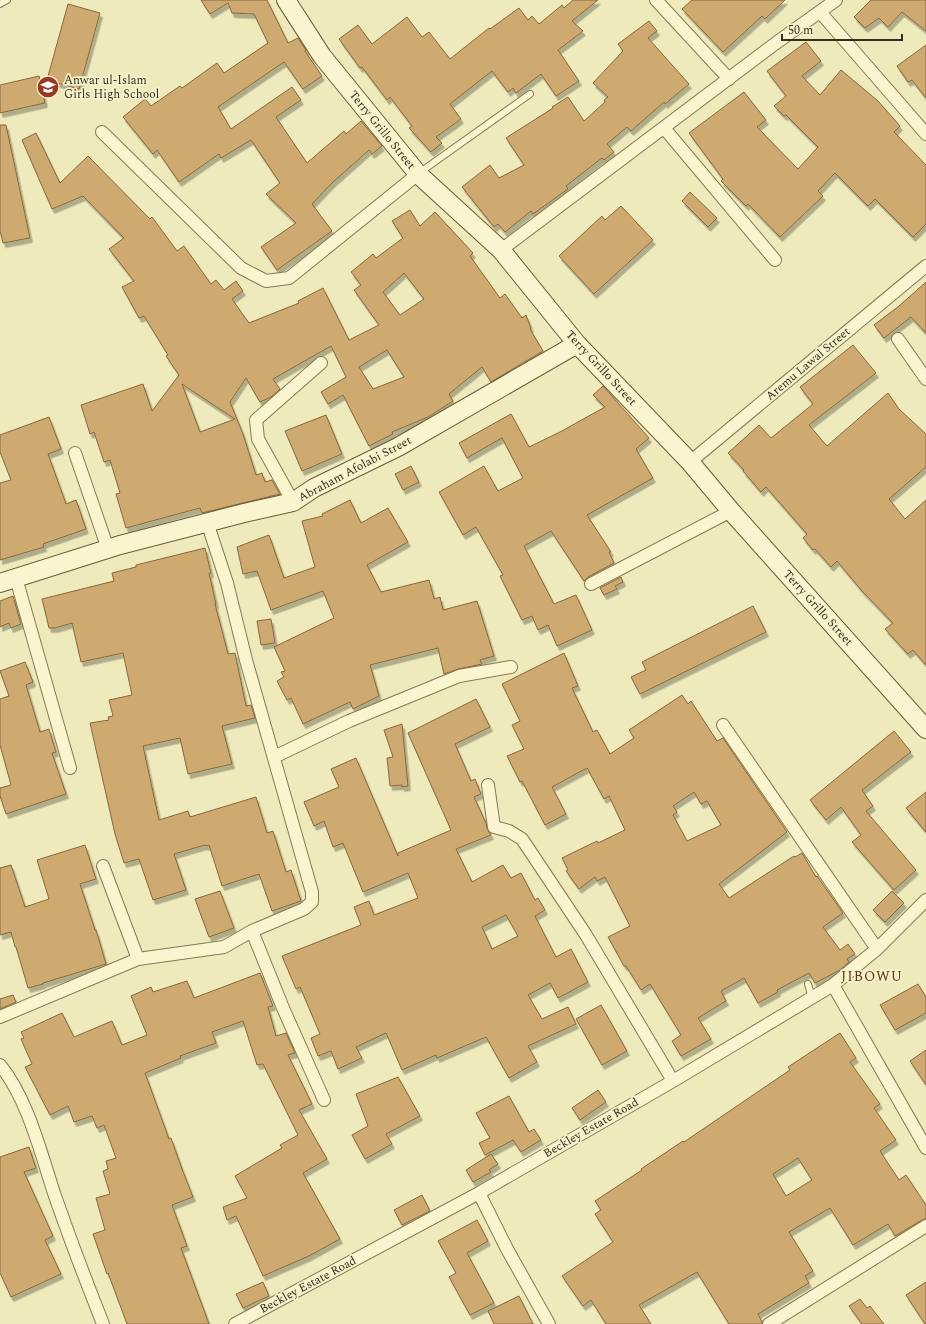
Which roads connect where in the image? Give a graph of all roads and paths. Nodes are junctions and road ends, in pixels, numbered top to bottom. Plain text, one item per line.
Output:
1 (7, 0) edge
2 (286, 0) edge
3 (656, 0) edge
4 (836, 0) edge
5 (0, 4) edge
6 (820, 12) junction
7 (729, 79) junction
8 (530, 94) dead end
9 (664, 128) junction
10 (102, 132) dead end
11 (926, 134) edge
12 (418, 174) junction
13 (501, 250) junction
14 (775, 260) dead end
15 (926, 266) edge
16 (898, 339) dead end
17 (577, 344) junction
18 (321, 363) dead end
19 (926, 379) edge
20 (75, 453) dead end
21 (690, 462) junction
22 (293, 502) junction
23 (731, 511) junction
24 (207, 522) junction
25 (108, 549) junction
26 (8, 580) edge
27 (590, 584) dead end
28 (511, 667) dead end
29 (723, 725) dead end
30 (926, 729) edge
31 (274, 757) junction
32 (70, 768) dead end
33 (488, 785) dead end
34 (103, 866) dead end
35 (926, 900) edge
36 (252, 931) junction
37 (877, 949) junction
38 (138, 959) junction
39 (808, 984) dead end
40 (833, 985) junction
41 (812, 998) junction
42 (0, 1017) edge
43 (0, 1065) edge
44 (673, 1080) junction
45 (324, 1100) dead end
46 (926, 1148) edge
47 (479, 1193) junction
48 (926, 1226) edge
49 (103, 1324) edge
50 (235, 1324) edge
51 (549, 1324) edge
52 (769, 1324) edge

1 - 5 lane
2 - 12 street, Terry Grillo Street
3 - 7 street
4 - 6 street
6 - 7 street
6 - 11 street
7 - 9 street
8 - 12 lane
9 - 13 street
9 - 14 street
10 - 12 street
12 - 13 street, Terry Grillo Street
13 - 17 street, Terry Grillo Street
15 - 21 street, Aremu Lawal Street
16 - 19 street
17 - 21 street, Terry Grillo Street
17 - 22 street, Abraham Afolabi Street
18 - 22 street
20 - 25 street
21 - 23 street, Terry Grillo Street
22 - 24 street, Abraham Afolabi Street
23 - 27 street
23 - 30 street, Terry Grillo Street
24 - 25 street, Abraham Afolabi Street
24 - 31 street
25 - 26 street, Abraham Afolabi Street
26 - 32 street
28 - 31 street
29 - 37 street
31 - 36 street
33 - 44 street
34 - 38 street
35 - 37 street, Beckley Estate Road
36 - 38 street
36 - 45 street
37 - 40 street, Beckley Estate Road
38 - 42 street
39 - 41 lane
40 - 41 street, Beckley Estate Road
40 - 46 street
41 - 44 street, Beckley Estate Road
43 - 49 street
44 - 47 street, Beckley Estate Road
47 - 50 street, Beckley Estate Road
47 - 51 street
48 - 52 street

